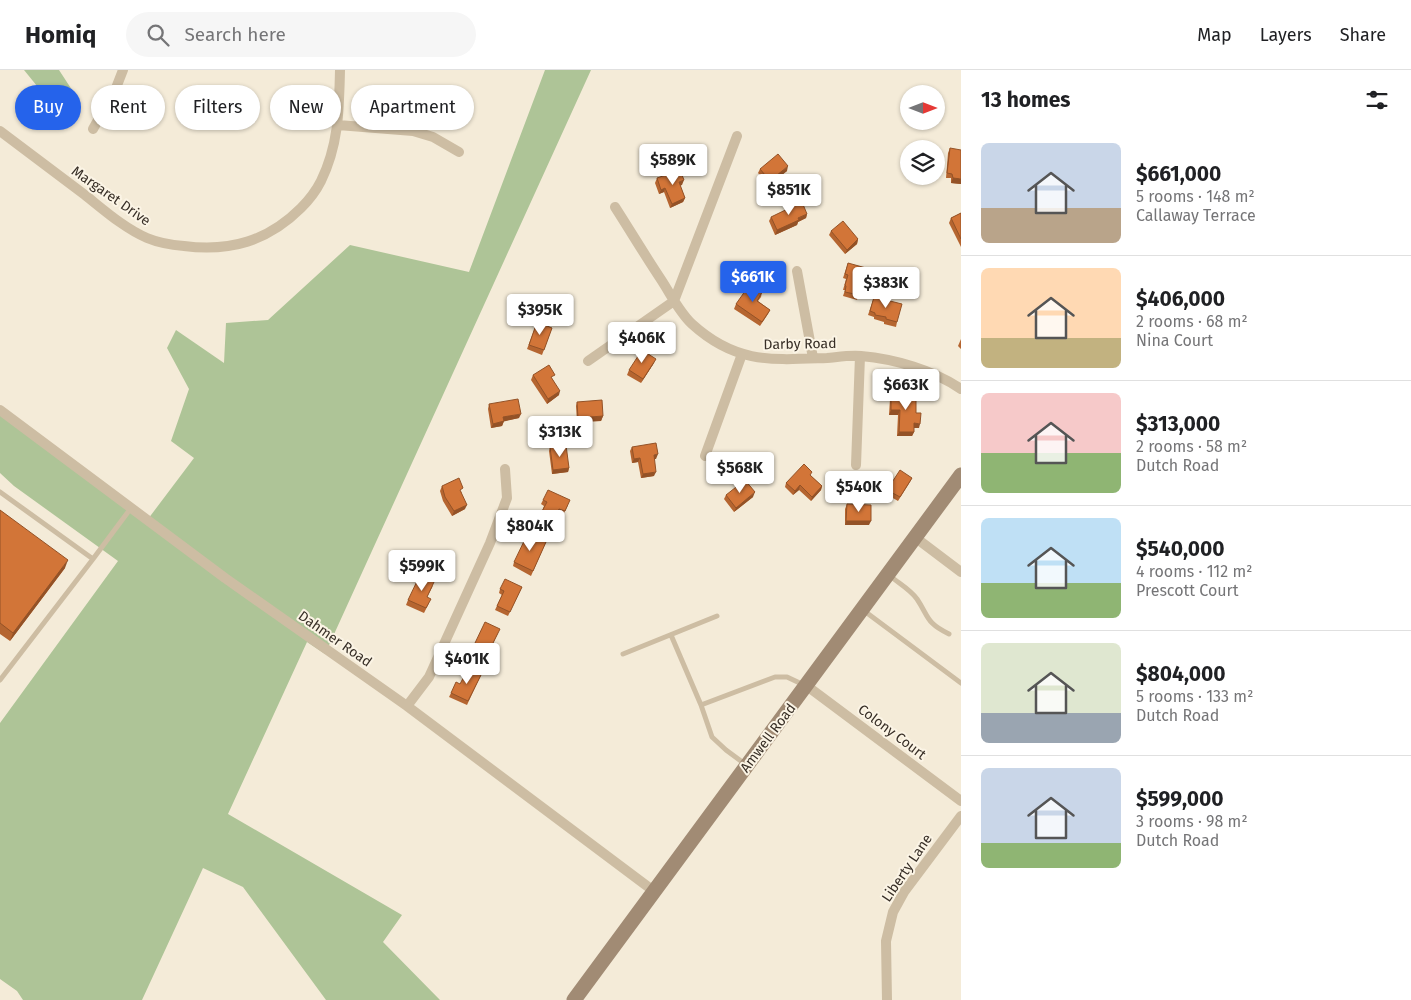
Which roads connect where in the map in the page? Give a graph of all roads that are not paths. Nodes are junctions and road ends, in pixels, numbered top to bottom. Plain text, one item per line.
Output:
1 (123, 70) edge
2 (340, 70) edge
3 (117, 85) edge
4 (339, 85) edge
5 (341, 125) edge
6 (338, 130) edge
7 (0, 131) edge
8 (737, 136) dead end
9 (459, 152) dead end
10 (616, 207) dead end
11 (797, 271) dead end
12 (674, 301) junction
13 (742, 354) junction
14 (860, 356) junction
15 (813, 358) junction
16 (588, 361) dead end
17 (961, 389) edge
18 (0, 410) edge
19 (705, 456) dead end
20 (856, 465) dead end
21 (505, 469) dead end
22 (961, 475) edge
23 (0, 492) edge
24 (132, 508) junction
25 (916, 538) junction
26 (93, 559) junction
27 (961, 572) edge
28 (888, 575) junction
29 (863, 610) junction
30 (717, 616) dead end
31 (949, 634) dead end
32 (671, 635) junction
33 (624, 654) dead end
34 (0, 680) edge
35 (961, 683) edge
36 (807, 686) junction
37 (406, 706) junction
38 (701, 706) junction
39 (748, 766) junction
40 (961, 800) edge
41 (961, 816) edge
42 (655, 892) junction
43 (574, 1000) edge
44 (886, 1000) edge

1 - 3 street
2 - 4 street, Margaret Drive
5 - 9 street
6 - 7 street, Margaret Drive
8 - 12 street
10 - 12 street, Darby Road
11 - 15 street
12 - 13 street, Darby Road
12 - 16 street
13 - 15 street, Darby Road
13 - 19 street
14 - 15 street, Darby Road
14 - 17 street, Darby Road
14 - 20 street
18 - 24 street, Dahmer Road
21 - 37 street
22 - 25 main road, Amwell Road
23 - 26 lane
24 - 26 lane
24 - 37 street, Dahmer Road
25 - 27 street
25 - 28 main road, Amwell Road
26 - 34 lane
28 - 29 main road, Amwell Road
28 - 31 lane
29 - 35 lane
29 - 36 main road, Amwell Road
30 - 32 lane
32 - 33 lane
32 - 38 lane
36 - 38 lane
36 - 39 main road, Amwell Road
36 - 40 street, Colony Court
37 - 42 street, Dahmer Road
38 - 39 lane
39 - 42 main road, Amwell Road
41 - 44 street, Liberty Lane
42 - 43 main road, Amwell Road

